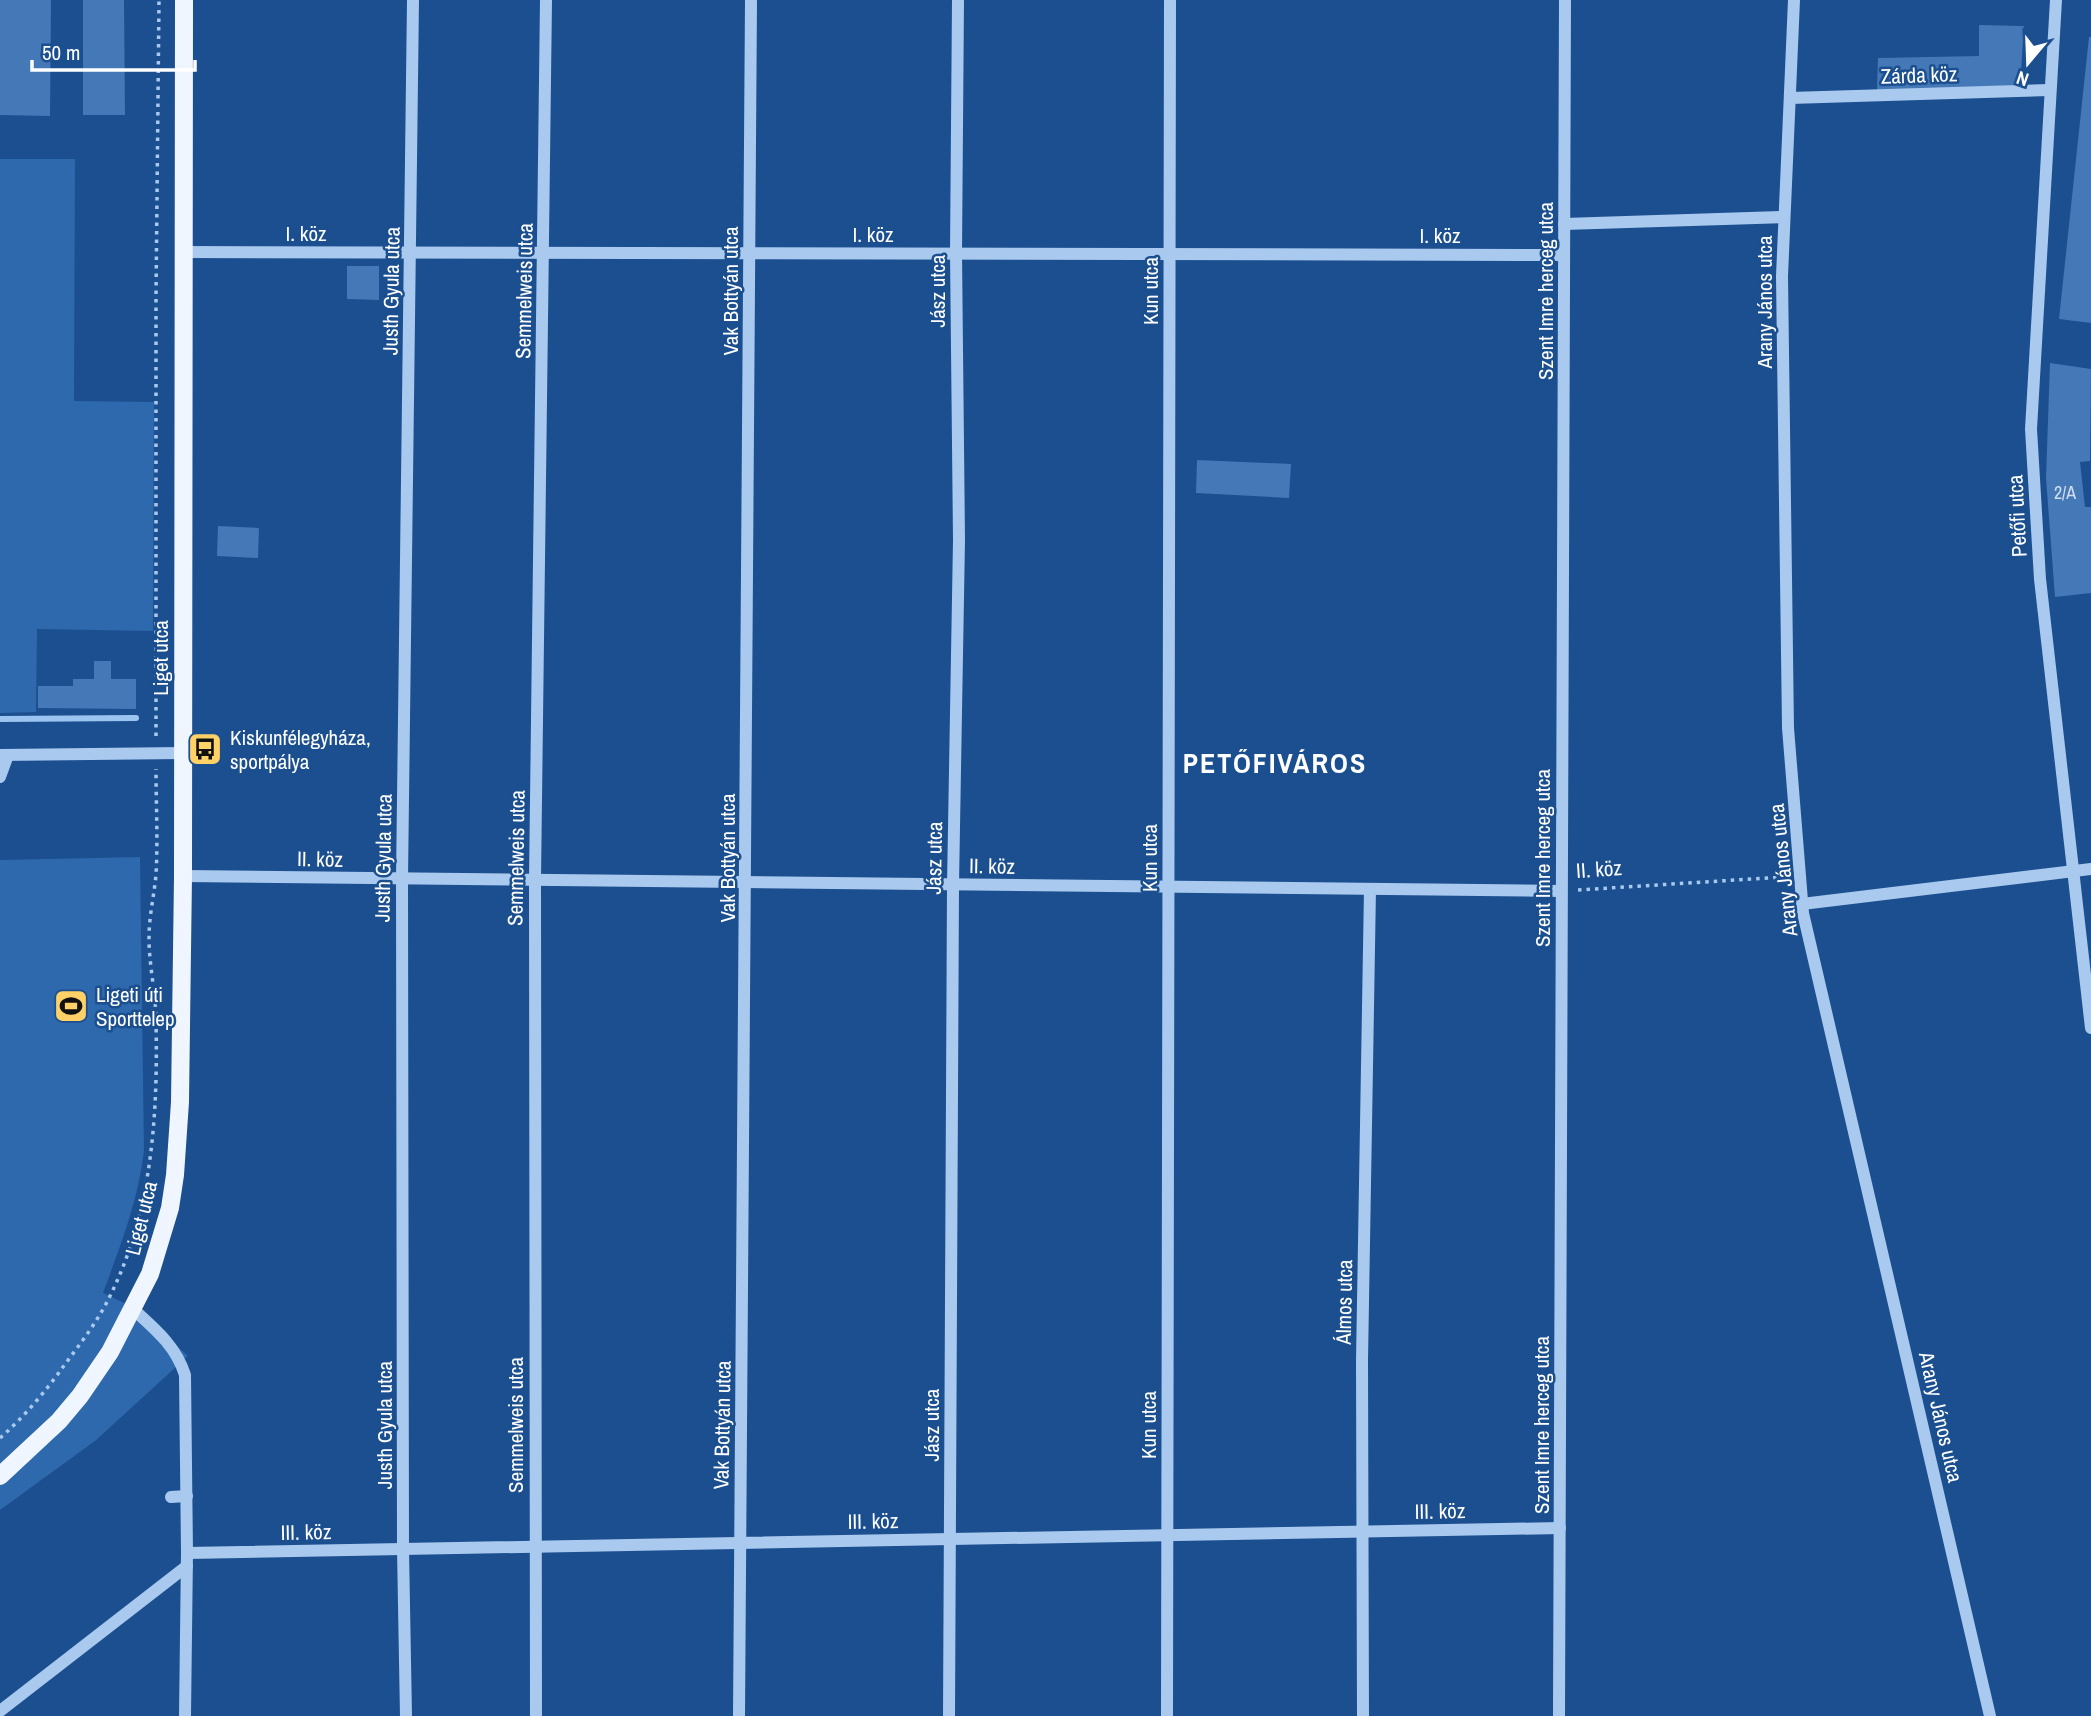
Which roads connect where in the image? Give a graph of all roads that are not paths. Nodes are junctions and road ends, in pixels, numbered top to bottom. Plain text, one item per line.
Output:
1 (184, 0) edge
2 (414, 0) edge
3 (547, 0) edge
4 (751, 0) edge
5 (958, 0) edge
6 (1170, 0) edge
7 (1565, 0) edge
8 (1794, 0) edge
9 (2056, 0) edge
10 (2049, 90) junction
11 (1790, 98) junction
12 (1784, 217) junction
13 (1564, 224) junction
14 (182, 252) junction
15 (411, 252) junction
16 (544, 253) junction
17 (750, 253) junction
18 (956, 253) junction
19 (1170, 253) junction
20 (1564, 255) junction
21 (183, 752) junction
22 (4, 755) edge
23 (0, 777) edge
24 (2091, 869) edge
25 (2073, 872) junction
26 (183, 876) junction
27 (402, 879) junction
28 (535, 880) junction
29 (747, 882) junction
30 (953, 885) junction
31 (1168, 887) junction
32 (1370, 889) junction
33 (1562, 891) junction
34 (1802, 904) junction
35 (2091, 1028) edge
36 (133, 1309) junction
37 (0, 1476) edge
38 (187, 1496) junction
39 (171, 1497) dead end
40 (1560, 1528) junction
41 (1363, 1531) junction
42 (1167, 1535) junction
43 (950, 1539) junction
44 (740, 1543) junction
45 (535, 1547) junction
46 (403, 1549) junction
47 (187, 1560) junction
48 (0, 1711) edge
49 (185, 1716) edge
50 (406, 1716) edge
51 (536, 1716) edge
52 (739, 1716) edge
53 (949, 1716) edge
54 (1167, 1716) edge
55 (1363, 1716) edge
56 (1559, 1716) edge
57 (1990, 1716) edge

1 - 14 main road, Liget utca
2 - 15 street, Justh Gyula utca
3 - 16 street, Semmelweis utca
4 - 17 street, Vak Bottyán utca
5 - 18 street, Jász utca
6 - 19 street, Kun utca
7 - 13 street, Szent Imre herceg utca
8 - 11 street, Arany János utca
9 - 10 street, Petőfi utca
10 - 11 street, Zárda köz
10 - 25 street, Petőfi utca
11 - 12 street, Arany János utca
12 - 13 street
12 - 34 street, Arany János utca
13 - 20 street, Szent Imre herceg utca
14 - 15 street, I. köz
14 - 21 main road, Liget utca
15 - 16 street, I. köz
15 - 27 street, Justh Gyula utca
16 - 17 street, I. köz
16 - 28 street, Semmelweis utca
17 - 18 street, I. köz
17 - 29 street, Vak Bottyán utca
18 - 19 street, I. köz
18 - 30 street, Jász utca
19 - 20 street, I. köz
19 - 31 street, Kun utca
20 - 33 street, Szent Imre herceg utca
21 - 22 street
21 - 26 main road, Liget utca
22 - 23 street
24 - 25 street
25 - 34 street
25 - 35 street, Petőfi utca
26 - 27 street, II. köz
26 - 36 main road, Liget utca
27 - 28 street, II. köz
27 - 46 street, Justh Gyula utca
28 - 29 street, II. köz
28 - 45 street, Semmelweis utca
29 - 30 street, II. köz
29 - 44 street, Vak Bottyán utca
30 - 31 street, II. köz
30 - 43 street, Jász utca
31 - 32 street, II. köz
31 - 42 street, Kun utca
32 - 33 street, II. köz
32 - 41 street, Álmos utca
33 - 40 street, Szent Imre herceg utca
34 - 57 street, Arany János utca
36 - 37 main road, Liget utca
36 - 38 street
38 - 39 street
38 - 47 street
40 - 41 street, III. köz
40 - 56 street, Szent Imre herceg utca
41 - 42 street, III. köz
41 - 55 street, Álmos utca
42 - 43 street, III. köz
42 - 54 street, Kun utca
43 - 44 street, III. köz
43 - 53 street, Jász utca
44 - 45 street, III. köz
44 - 52 street, Vak Bottyán utca
45 - 46 street, III. köz
45 - 51 street, Semmelweis utca
46 - 47 street, III. köz
46 - 50 street, Justh Gyula utca
47 - 48 street
47 - 49 street

